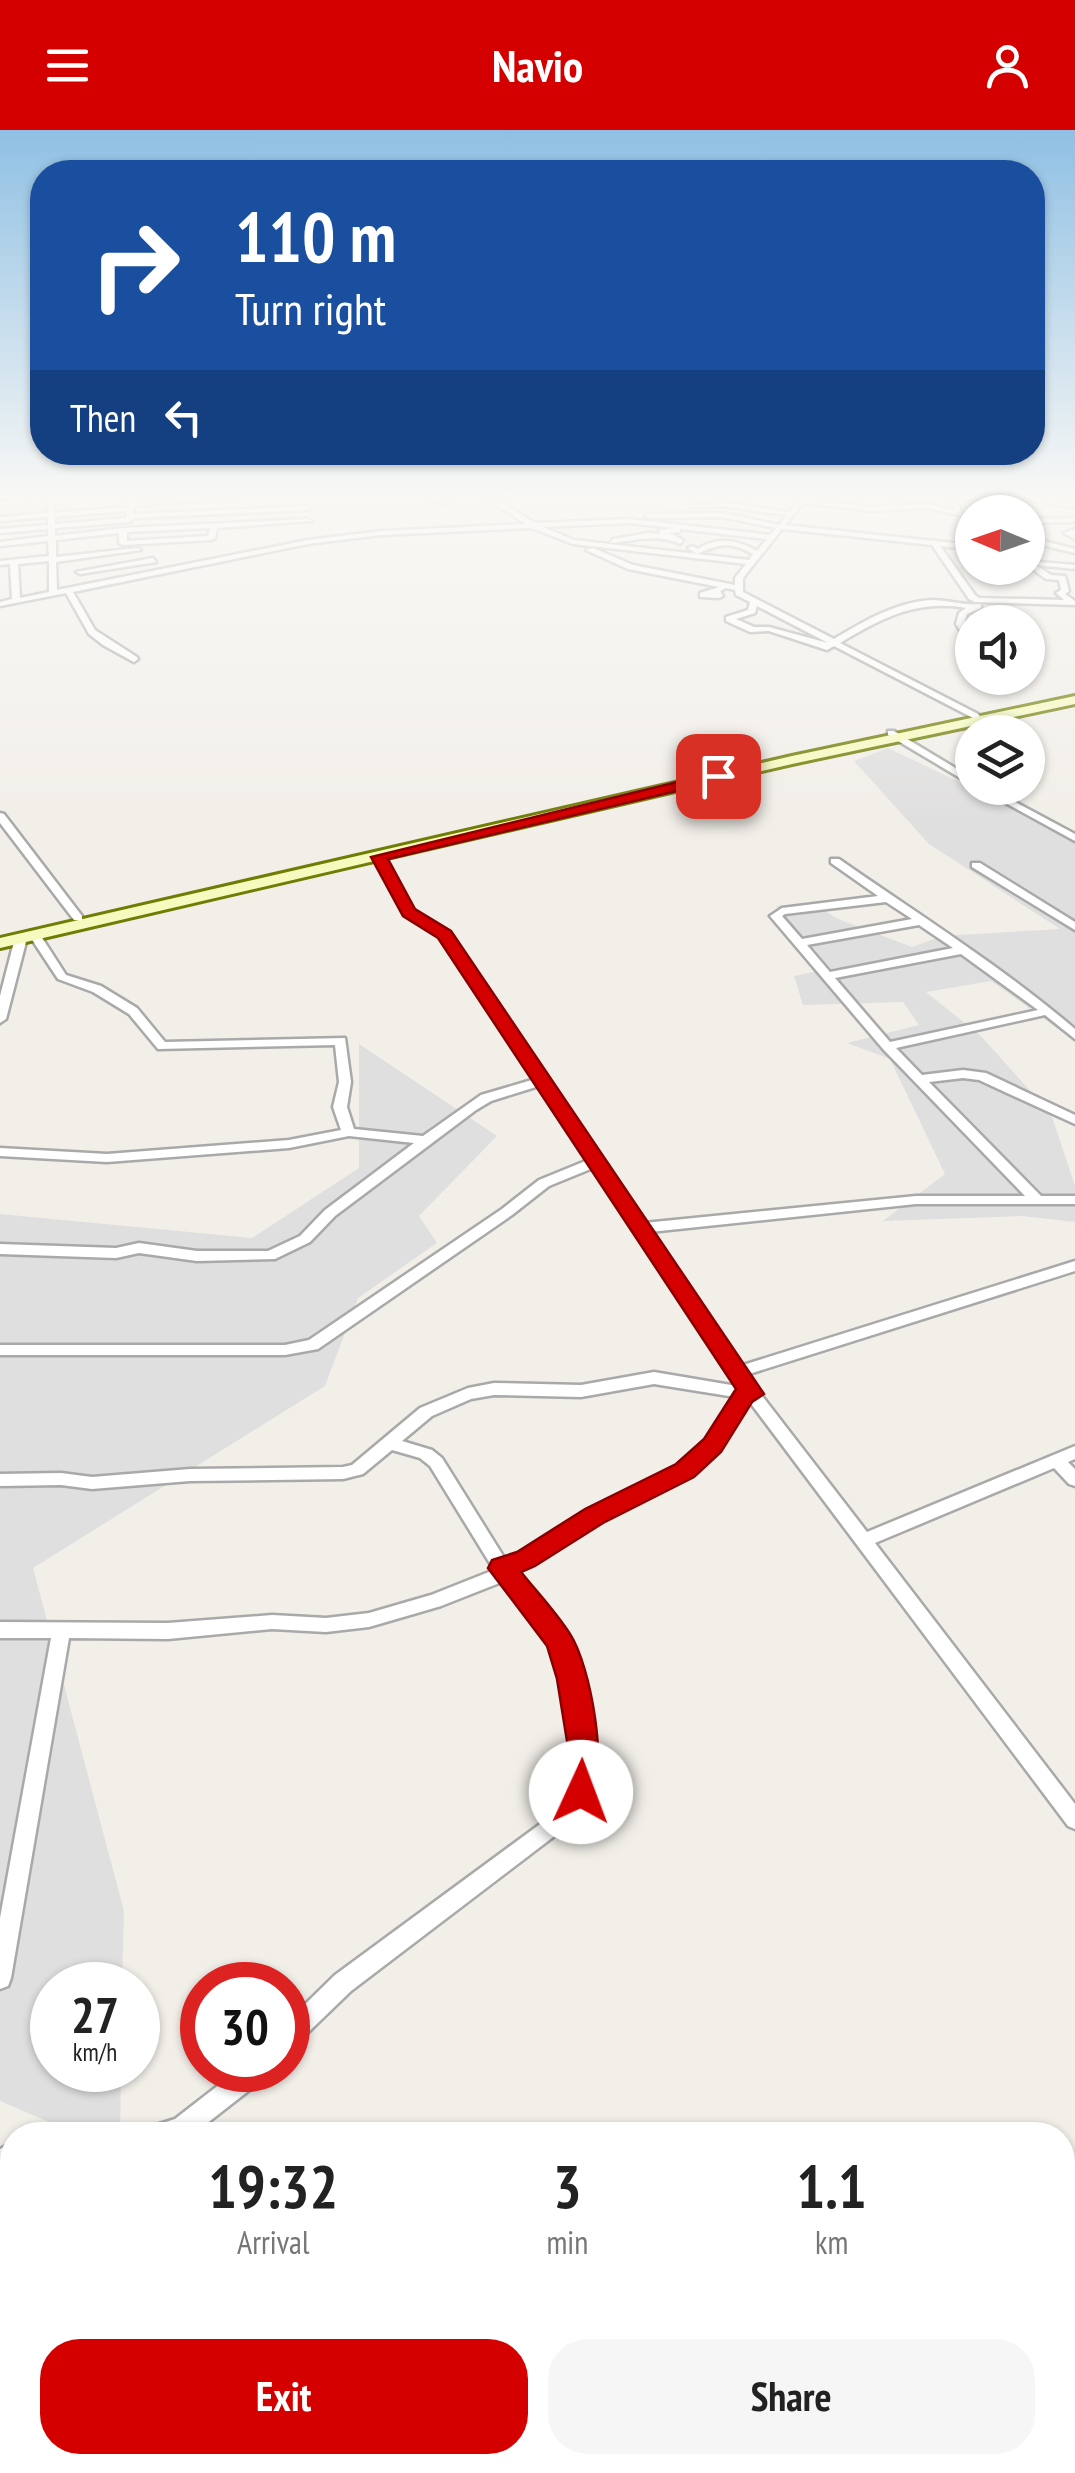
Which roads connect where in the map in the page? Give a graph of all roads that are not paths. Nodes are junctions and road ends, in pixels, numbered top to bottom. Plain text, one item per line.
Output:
1 (74, 602) edge
2 (754, 602) joint
3 (911, 602) edge
4 (833, 642) junction
5 (134, 659) dead end
6 (1075, 697) edge
7 (973, 715) edge
8 (980, 715) edge
9 (955, 721) edge
10 (894, 736) junction
11 (955, 772) edge
12 (1014, 805) edge
13 (0, 816) edge
14 (1075, 838) edge
15 (379, 857) junction
16 (835, 861) dead end
17 (976, 865) dead end
18 (888, 898) junction
19 (78, 918) junction
20 (922, 921) junction
21 (1075, 927) edge
22 (28, 936) junction
23 (0, 939) edge
24 (796, 943) junction
25 (962, 950) junction
26 (825, 976) junction
27 (1048, 1011) junction
28 (0, 1020) edge
29 (1075, 1035) edge
30 (887, 1046) junction
31 (920, 1079) junction
32 (542, 1081) junction
33 (1075, 1120) edge
34 (349, 1132) junction
35 (428, 1141) junction
36 (0, 1152) edge
37 (596, 1162) junction
38 (1037, 1200) junction
39 (1075, 1200) edge
40 (640, 1228) junction
41 (0, 1249) edge
42 (1075, 1266) edge
43 (0, 1350) edge
44 (736, 1372) junction
45 (749, 1393) junction
46 (388, 1443) junction
47 (1075, 1452) edge
48 (1056, 1459) junction
49 (0, 1480) edge
50 (1075, 1480) edge
51 (863, 1541) junction
52 (503, 1570) junction
53 (0, 1630) edge
54 (61, 1631) junction
55 (1075, 1820) edge
56 (0, 1978) edge
57 (310, 2015) edge
58 (228, 2092) edge
59 (190, 2122) edge

1 - 5 street
2 - 4 street
2 - 4 street
3 - 4 street
4 - 7 street
6 - 8 main road
6 - 10 main road
9 - 10 main road
10 - 11 street
10 - 15 main road
10 - 19 main road
12 - 14 street
13 - 19 street
15 - 22 main road
15 - 32 street
16 - 18 street
17 - 21 street
18 - 20 street
18 - 24 street
19 - 23 main road
20 - 24 street
20 - 25 street
22 - 23 main road
22 - 28 street
22 - 34 street
24 - 26 street
25 - 26 street
25 - 27 street
26 - 30 street
27 - 29 street
27 - 30 street
30 - 31 street
31 - 33 street
31 - 38 street
32 - 35 street
32 - 37 street
34 - 35 street
34 - 36 street
35 - 41 street
37 - 40 street
37 - 43 street
38 - 39 street
38 - 40 street
40 - 44 street
42 - 44 street
44 - 45 street
45 - 46 street
45 - 51 street
45 - 52 street
46 - 49 street
46 - 52 street
47 - 48 street
48 - 50 street
48 - 51 street
51 - 55 street
52 - 54 street
52 - 57 street
53 - 54 street
54 - 56 street
58 - 59 street

